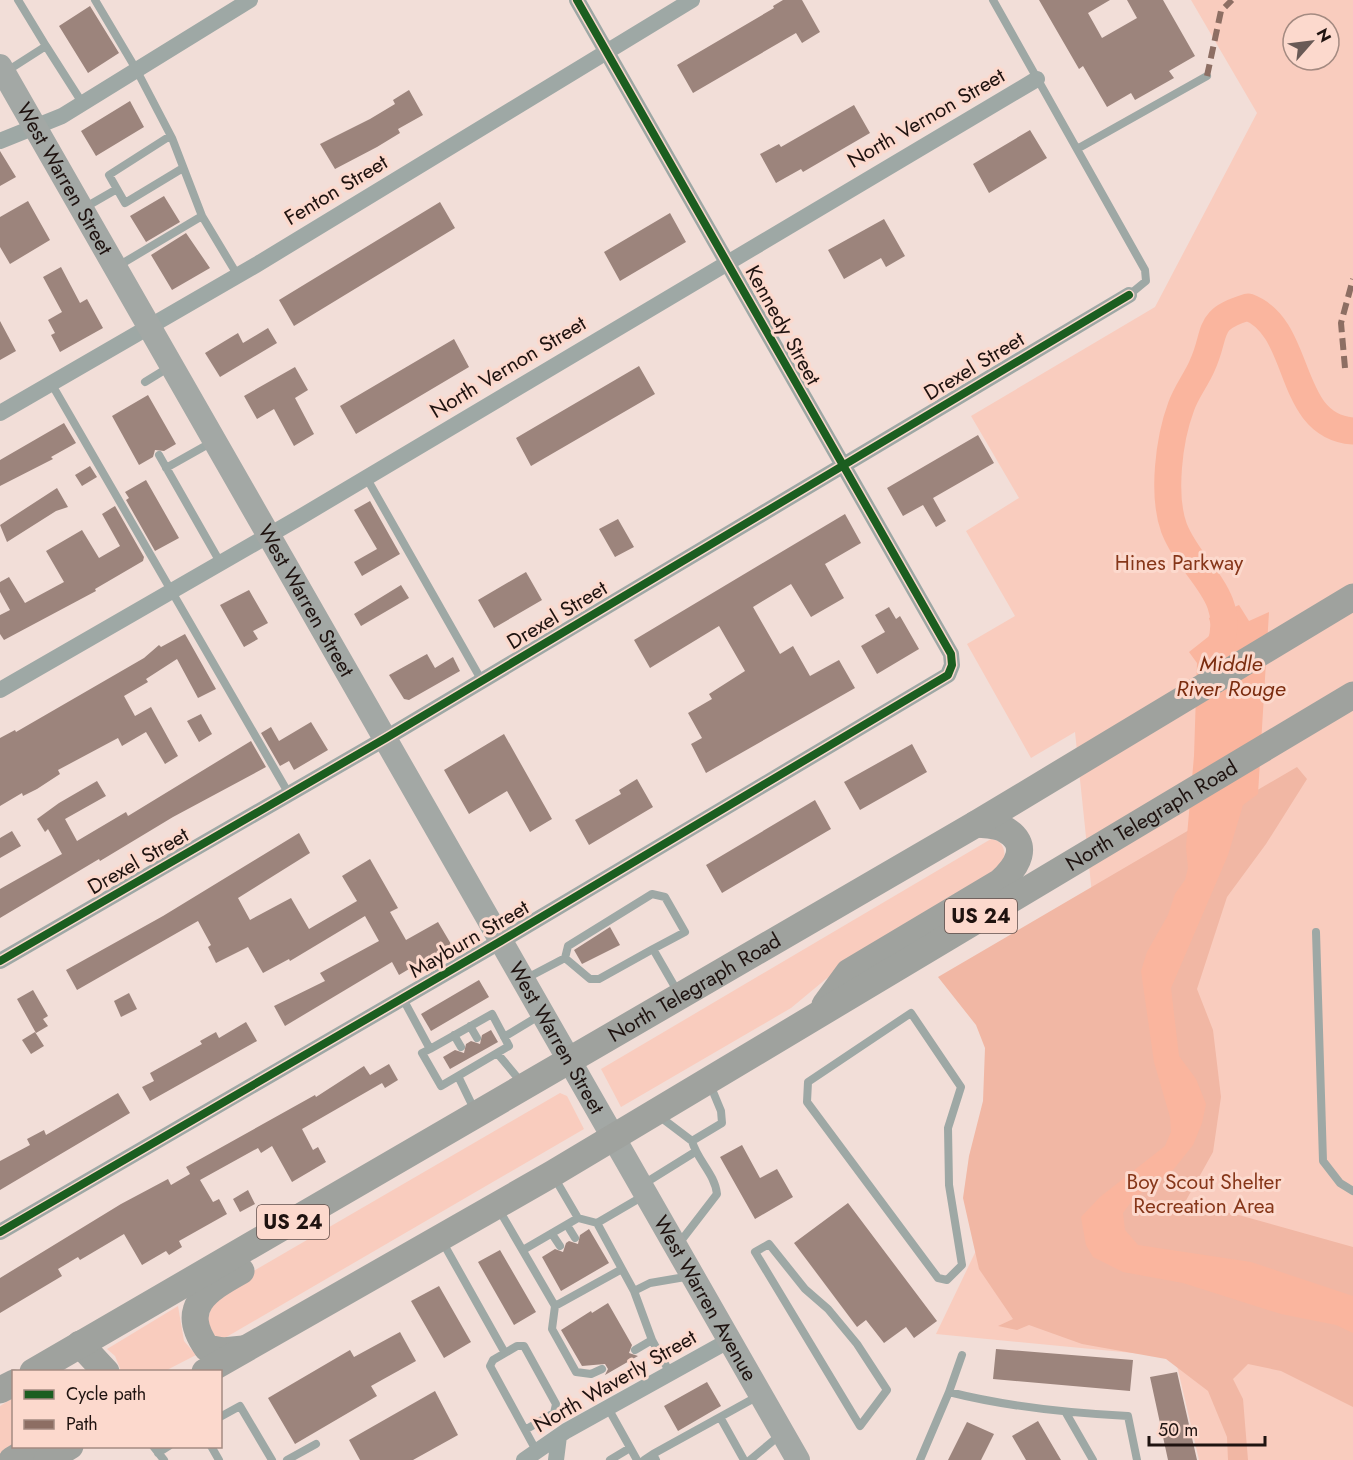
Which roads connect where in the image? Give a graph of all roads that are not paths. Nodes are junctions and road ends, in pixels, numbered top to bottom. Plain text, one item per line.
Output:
1 (18, 0) edge
2 (95, 0) edge
3 (250, 0) edge
4 (577, 0) edge
5 (693, 0) edge
6 (993, 0) edge
7 (46, 46) junction
8 (607, 52) junction
9 (2, 69) edge
10 (136, 69) junction
11 (1207, 76) dead end
12 (1037, 79) junction
13 (83, 104) junction
14 (34, 126) junction
15 (170, 136) junction
16 (0, 141) edge
17 (1077, 149) junction
18 (183, 168) junction
19 (117, 189) junction
20 (82, 209) junction
21 (202, 216) junction
22 (728, 263) junction
23 (115, 268) junction
24 (238, 276) junction
25 (1130, 295) joint
26 (148, 326) junction
27 (171, 366) junction
28 (145, 382) dead end
29 (51, 383) junction
30 (0, 413) edge
31 (214, 441) junction
32 (159, 455) dead end
33 (842, 466) junction
34 (166, 468) junction
35 (366, 477) junction
36 (268, 535) junction
37 (220, 562) junction
38 (172, 590) junction
39 (1353, 597) edge
40 (950, 670) joint
41 (482, 681) junction
42 (0, 690) edge
43 (1353, 695) edge
44 (386, 738) junction
45 (289, 794) junction
46 (976, 824) junction
47 (1316, 932) dead end
48 (501, 942) junction
49 (653, 949) junction
50 (565, 958) junction
51 (0, 961) edge
52 (525, 979) junction
53 (680, 996) junction
54 (403, 999) junction
55 (911, 1013) joint
56 (542, 1014) junction
57 (819, 1014) junction
58 (470, 1026) junction
59 (454, 1035) junction
60 (504, 1037) junction
61 (477, 1038) dead end
62 (461, 1047) dead end
63 (430, 1049) junction
64 (483, 1050) dead end
65 (497, 1053) junction
66 (468, 1059) dead end
67 (488, 1059) junction
68 (568, 1061) junction
69 (472, 1068) junction
70 (458, 1076) junction
71 (708, 1079) junction
72 (515, 1093) junction
73 (653, 1112) junction
74 (478, 1115) junction
75 (613, 1137) junction
76 (693, 1141) junction
77 (695, 1152) junction
78 (552, 1174) junction
79 (643, 1190) junction
80 (1353, 1191) edge
81 (497, 1206) junction
82 (578, 1218) junction
83 (597, 1223) junction
84 (567, 1225) junction
85 (0, 1232) edge
86 (552, 1234) junction
87 (440, 1238) junction
88 (575, 1238) dead end
89 (560, 1246) dead end
90 (676, 1248) junction
91 (523, 1250) junction
92 (622, 1269) junction
93 (594, 1272) dead end
94 (691, 1275) junction
95 (579, 1281) dead end
96 (600, 1282) junction
97 (584, 1290) junction
98 (634, 1290) junction
99 (555, 1306) junction
100 (652, 1340) junction
101 (728, 1341) junction
102 (80, 1344) junction
103 (246, 1349) junction
104 (635, 1350) dead end
105 (505, 1353) junction
106 (962, 1355) dead end
107 (602, 1369) dead end
108 (35, 1370) edge
109 (105, 1370) edge
110 (207, 1370) edge
111 (670, 1373) junction
112 (949, 1392) junction
113 (760, 1395) junction
114 (608, 1408) junction
115 (1066, 1413) junction
116 (222, 1416) edge
117 (720, 1417) junction
118 (860, 1426) joint
119 (525, 1430) junction
120 (782, 1433) junction
121 (560, 1436) junction
122 (316, 1444) dead end
123 (32, 1448) edge
124 (67, 1448) edge
125 (630, 1448) junction
126 (530, 1456) edge
127 (655, 1457) edge
128 (12, 1460) edge
129 (47, 1460) edge
130 (272, 1460) edge
131 (287, 1460) edge
132 (556, 1460) edge
133 (610, 1460) edge
134 (637, 1460) edge
135 (644, 1460) edge
136 (744, 1460) edge
137 (750, 1460) edge
138 (798, 1460) edge
139 (920, 1460) edge
140 (1094, 1460) edge
141 (1137, 1460) edge

1 - 7 lane
2 - 10 lane
3 - 10 street
4 - 8 street, Kennedy Street
5 - 8 street, Fenton Street
6 - 12 lane
7 - 9 lane
7 - 13 lane
8 - 22 street, Kennedy Street
8 - 24 street, Fenton Street
9 - 14 main road, West Warren Street
10 - 13 street
10 - 15 lane
11 - 17 lane
12 - 17 lane
12 - 22 street, North Vernon Street
13 - 14 street
14 - 16 street
14 - 20 main road, West Warren Street
15 - 18 lane
15 - 19 lane
17 - 25 lane
18 - 19 lane
18 - 21 lane
19 - 20 lane
20 - 23 main road, West Warren Street
21 - 23 lane
21 - 24 lane
22 - 33 street, Kennedy Street
22 - 35 street, North Vernon Street
23 - 26 main road, West Warren Street
24 - 26 street, Fenton Street
25 - 33 street, Drexel Street
26 - 27 main road, West Warren Street
26 - 29 street, Fenton Street
27 - 28 lane
27 - 31 main road, West Warren Street
29 - 30 street, Fenton Street
29 - 38 lane
31 - 34 lane
31 - 36 main road, West Warren Street
32 - 34 lane
33 - 40 street, Kennedy Street
33 - 41 street, Drexel Street
34 - 37 lane
35 - 36 street, North Vernon Street
35 - 41 lane
36 - 37 street, North Vernon Street
36 - 44 main road, West Warren Street
37 - 38 street, North Vernon Street
38 - 42 street, North Vernon Street
38 - 45 lane
39 - 46 main road, North Telegraph Road / US 24
40 - 48 street, Mayburn Street
41 - 44 street, Drexel Street
43 - 57 main road, North Telegraph Road / US 24
44 - 45 street, Drexel Street
44 - 48 main road, West Warren Street
45 - 51 street, Drexel Street
46 - 53 main road, North Telegraph Road / US 24
46 - 57 main road
47 - 80 lane
48 - 52 main road, West Warren Street
48 - 54 street, Mayburn Street
49 - 50 lane
49 - 50 lane
49 - 53 lane
50 - 52 lane
52 - 56 main road, West Warren Street
53 - 68 main road, North Telegraph Road / US 24
54 - 63 lane
54 - 85 street, Mayburn Street
55 - 55 lane
56 - 60 lane
56 - 68 main road, West Warren Street
57 - 71 main road, North Telegraph Road / US 24
58 - 59 lane
58 - 60 lane
58 - 61 lane
59 - 62 lane
59 - 63 lane
60 - 65 lane
63 - 70 lane
64 - 67 lane
65 - 67 lane
65 - 72 lane
66 - 69 lane
67 - 69 lane
68 - 72 main road, North Telegraph Road / US 24
68 - 75 main road, West Warren Street
69 - 70 lane
70 - 74 lane
71 - 73 main road, North Telegraph Road / US 24
71 - 76 lane
72 - 74 main road, North Telegraph Road / US 24
72 - 103 main road
73 - 75 main road, North Telegraph Road / US 24
73 - 76 lane
74 - 102 main road, North Telegraph Road / US 24
75 - 78 main road, North Telegraph Road / US 24
75 - 79 main road, West Warren Avenue
76 - 77 lane
77 - 79 lane
77 - 90 lane
78 - 81 main road, North Telegraph Road / US 24
78 - 82 lane
79 - 83 lane
79 - 90 main road, West Warren Avenue
81 - 87 main road, North Telegraph Road / US 24
81 - 91 lane
82 - 83 lane
82 - 84 lane
83 - 92 lane
84 - 86 lane
84 - 88 lane
86 - 89 lane
86 - 91 lane
87 - 103 main road, North Telegraph Road / US 24
87 - 105 lane
90 - 94 main road, West Warren Avenue
91 - 99 lane
92 - 96 lane
92 - 98 lane
93 - 96 lane
94 - 98 lane
94 - 101 main road, West Warren Avenue
95 - 97 lane
96 - 97 lane
97 - 99 lane
98 - 100 lane
99 - 107 lane
100 - 104 lane
100 - 111 lane
101 - 111 street, North Waverly Street
101 - 113 main road, West Warren Avenue
102 - 108 main road, North Telegraph Road / US 24
102 - 109 main road
103 - 110 main road, North Telegraph Road / US 24
105 - 119 lane
105 - 119 lane
106 - 112 lane
111 - 114 street, North Waverly Street
112 - 115 lane
112 - 139 lane
113 - 117 lane
113 - 120 main road, West Warren Avenue
114 - 121 street, North Waverly Street
114 - 125 lane
115 - 140 lane
115 - 141 lane
116 - 130 lane
117 - 127 lane
117 - 136 lane
118 - 118 lane
119 - 126 lane
120 - 137 lane
120 - 138 main road, West Warren Avenue
121 - 126 street, North Waverly Street
121 - 132 street
122 - 131 lane
123 - 128 main road
124 - 129 main road
125 - 133 lane
125 - 134 lane
127 - 135 lane

